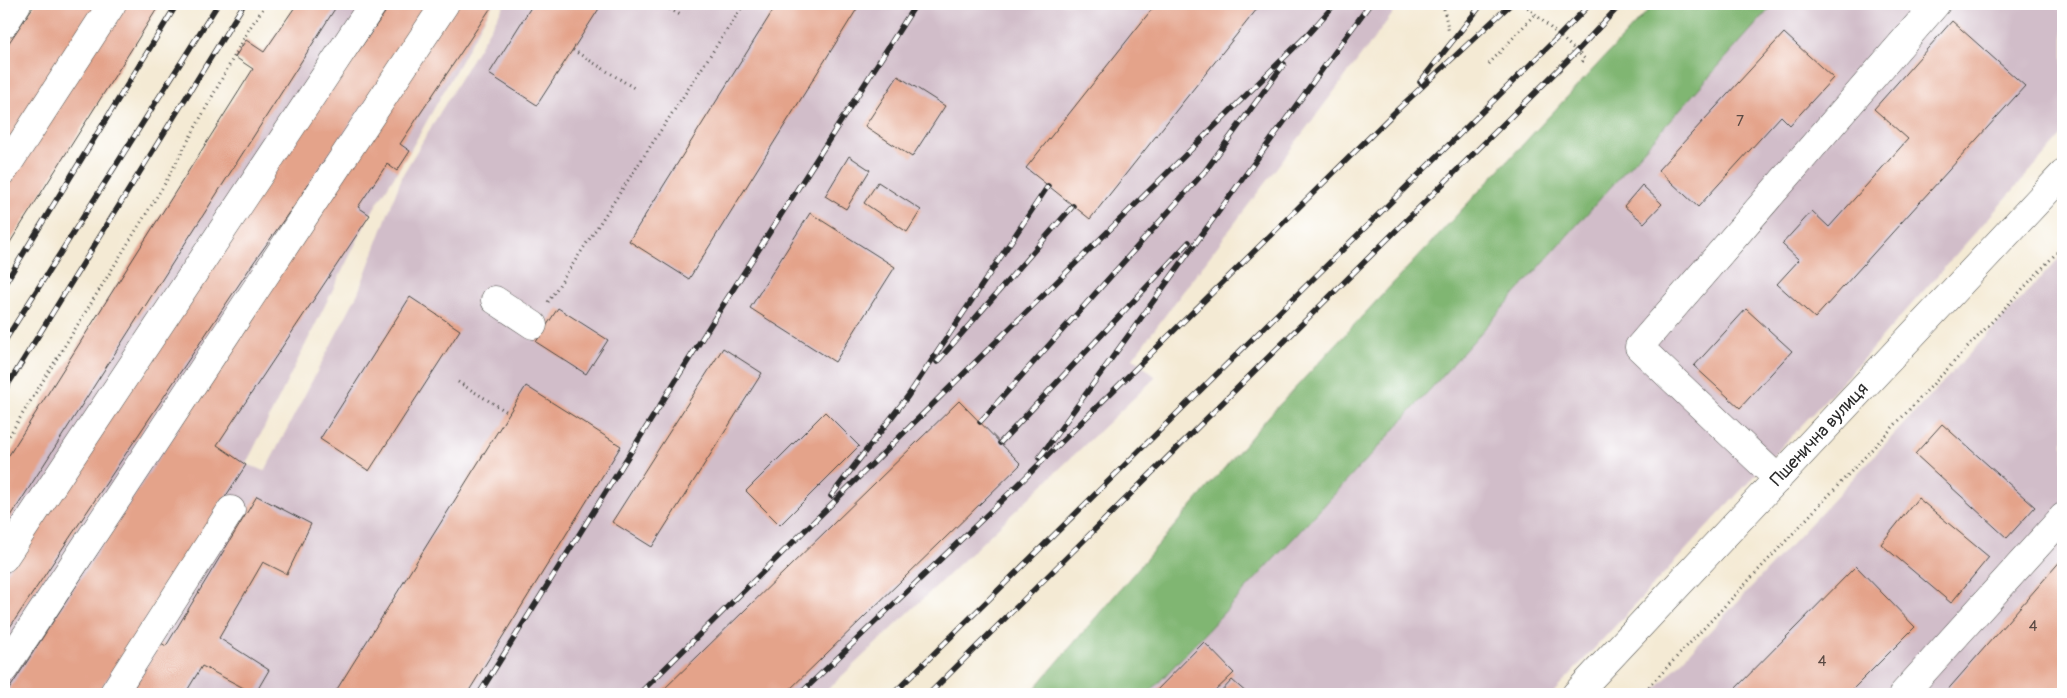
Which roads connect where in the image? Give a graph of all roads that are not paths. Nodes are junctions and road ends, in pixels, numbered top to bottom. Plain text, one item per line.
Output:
1 (17, 4) edge
2 (112, 4) edge
3 (373, 4) edge
4 (444, 4) edge
5 (1936, 4) edge
6 (4, 24) edge
7 (4, 170) edge
8 (2063, 174) edge
9 (495, 300) dead end
10 (533, 324) road end
11 (1778, 478) junction
12 (231, 510) dead end
13 (2063, 517) edge
14 (4, 558) edge
15 (4, 669) edge
16 (114, 694) edge
17 (1576, 694) edge
18 (1903, 694) edge

1 - 6 street
2 - 7 street
3 - 14 street
4 - 15 street
5 - 11 street
8 - 11 street, Пшенична вулиця
9 - 10 street
11 - 17 street, Пшенична вулиця
12 - 16 street
13 - 18 street

